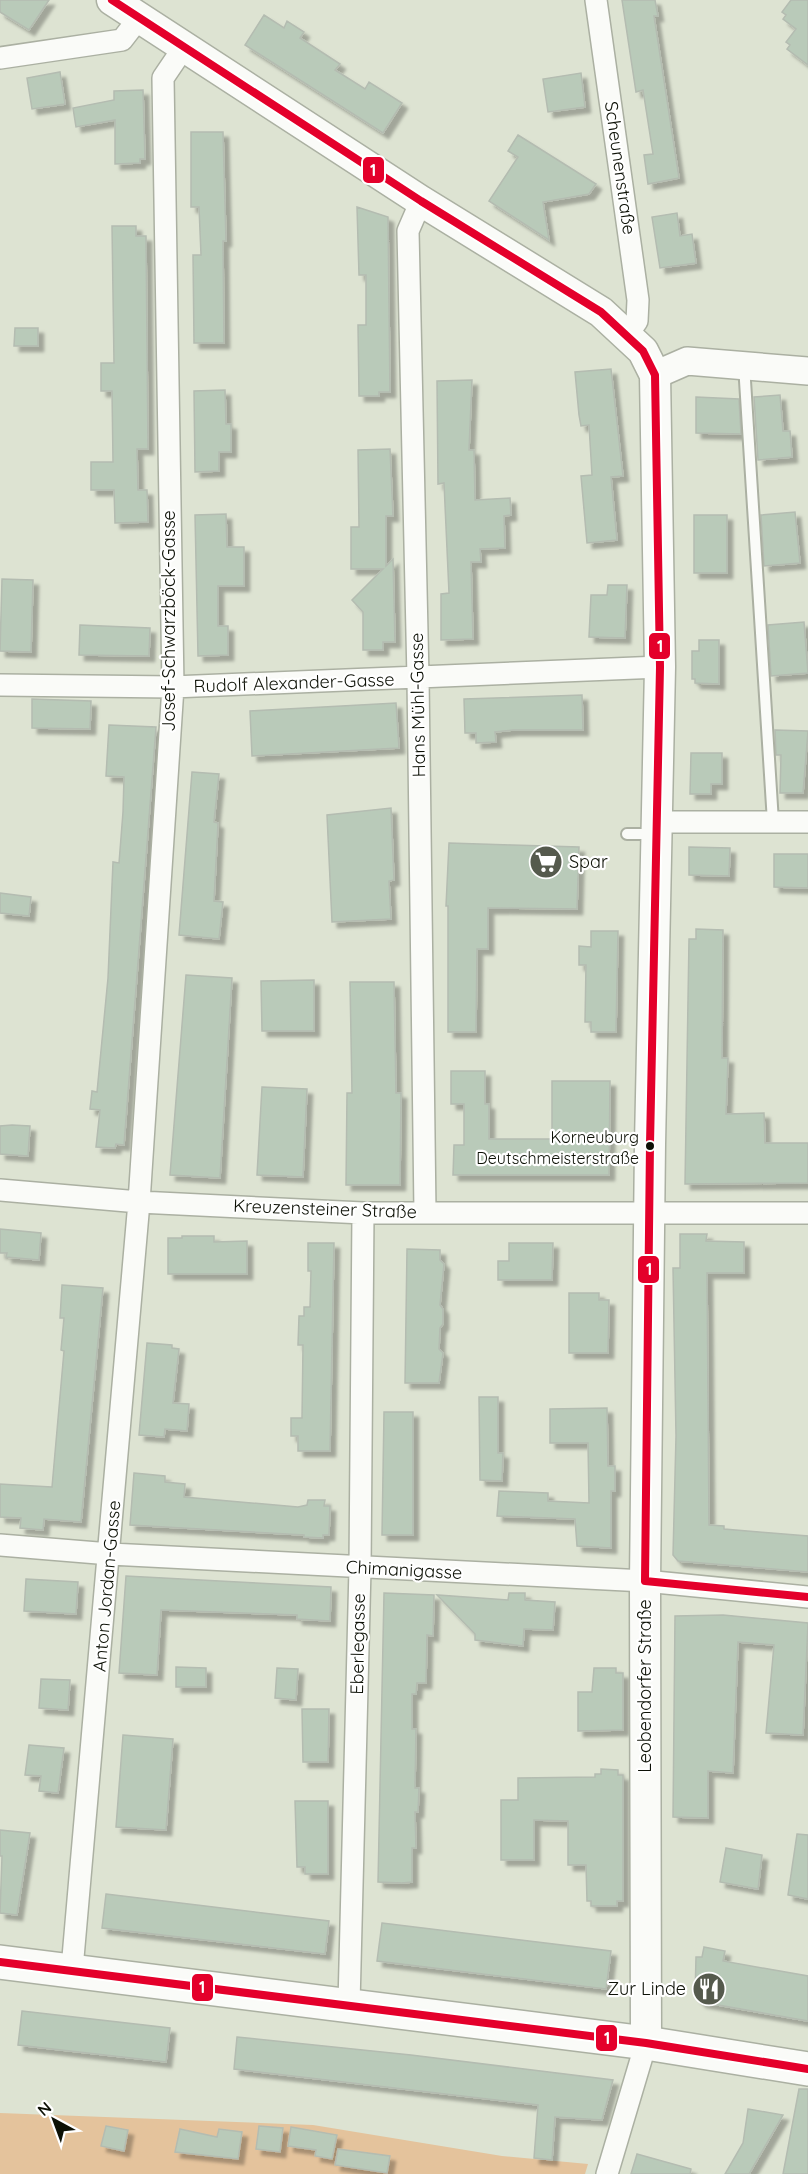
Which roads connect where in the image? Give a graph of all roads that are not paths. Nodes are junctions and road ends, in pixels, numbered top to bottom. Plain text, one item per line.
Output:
1 (112, 0) edge
2 (596, 0) edge
3 (138, 18) junction
4 (184, 46) junction
5 (0, 58) edge
6 (421, 201) junction
7 (628, 334) junction
8 (744, 365) junction
9 (808, 371) edge
10 (655, 375) junction
11 (660, 667) junction
12 (418, 678) junction
13 (0, 685) edge
14 (173, 687) junction
15 (773, 822) junction
16 (808, 822) edge
17 (658, 828) junction
18 (627, 834) dead end
19 (0, 1190) edge
20 (139, 1202) junction
21 (425, 1212) junction
22 (650, 1212) junction
23 (363, 1213) junction
24 (808, 1213) edge
25 (0, 1545) edge
26 (110, 1554) junction
27 (360, 1568) junction
28 (645, 1581) junction
29 (808, 1597) edge
30 (74, 1956) junction
31 (0, 1962) edge
32 (349, 2004) junction
33 (646, 2043) junction
34 (808, 2069) edge
35 (607, 2174) edge

1 - 3 main road, Leobendorfer Straße
2 - 7 street, Scheunenstraße
3 - 4 main road, Leobendorfer Straße
3 - 5 street
4 - 6 main road, Leobendorfer Straße
4 - 14 street, Josef-Schwarzböck-Gasse
6 - 7 main road, Leobendorfer Straße
6 - 12 street, Hans Mühl-Gasse
7 - 10 main road, Leobendorfer Straße
8 - 9 street
8 - 10 street
8 - 15 lane
10 - 11 main road, Leobendorfer Straße
11 - 12 street, Rudolf Alexander-Gasse
11 - 17 main road, Leobendorfer Straße
12 - 14 street, Rudolf Alexander-Gasse
12 - 21 street, Hans Mühl-Gasse
13 - 14 street, Rudolf Alexander-Gasse
14 - 20 street, Josef-Schwarzböck-Gasse
15 - 16 street
15 - 17 street
17 - 18 lane
17 - 22 main road, Leobendorfer Straße
19 - 20 street, Kreuzensteiner Straße
20 - 23 street, Kreuzensteiner Straße
20 - 26 street, Anton Jordan-Gasse
21 - 22 street, Kreuzensteiner Straße
21 - 23 street, Kreuzensteiner Straße
22 - 24 street, Kreuzensteiner Straße
22 - 28 main road, Leobendorfer Straße
23 - 27 street, Eberlegasse
25 - 26 street, Chimanigasse
26 - 27 street, Chimanigasse
26 - 30 street, Anton Jordan-Gasse
27 - 28 street, Chimanigasse
27 - 32 street, Eberlegasse
28 - 29 street, Chimanigasse
28 - 33 main road, Leobendorfer Straße
30 - 31 main road
30 - 32 main road
32 - 33 main road
33 - 34 main road
33 - 35 street

